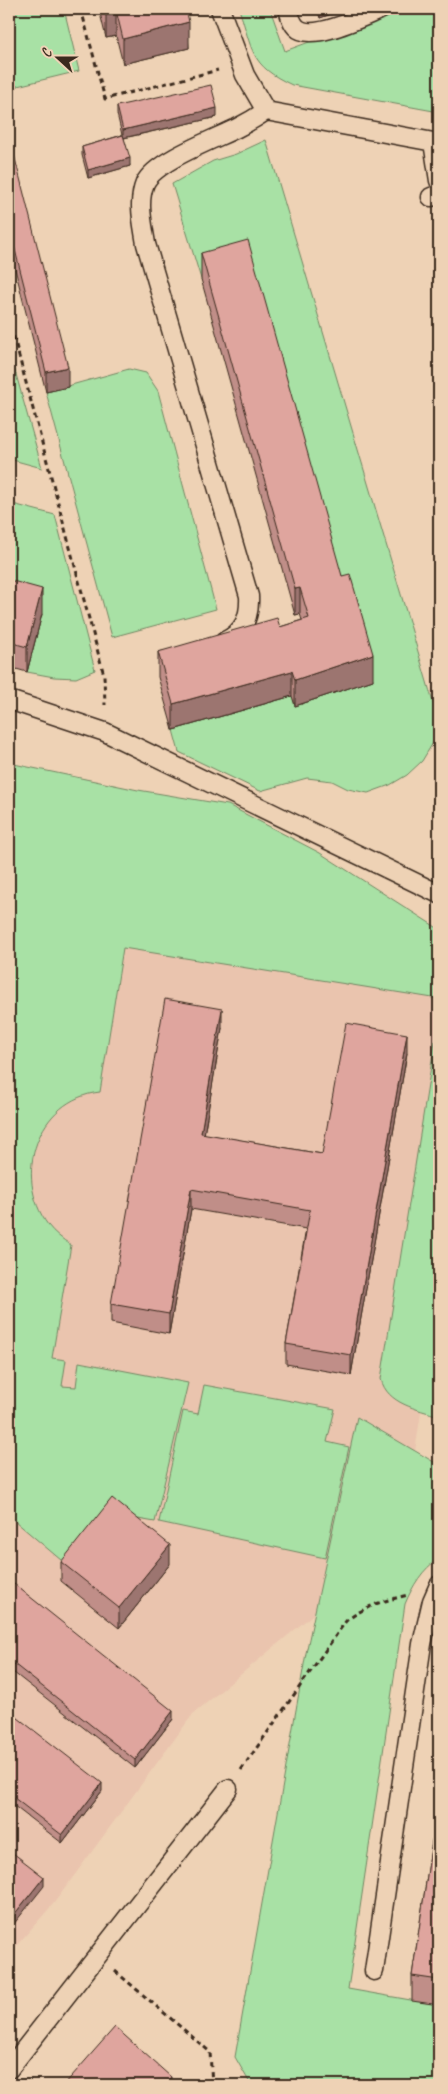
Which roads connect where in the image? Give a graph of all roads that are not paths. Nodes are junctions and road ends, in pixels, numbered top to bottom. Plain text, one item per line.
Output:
1 (220, 9) edge
2 (288, 9) edge
3 (382, 9) edge
4 (266, 111) junction
5 (436, 143) edge
6 (439, 181) edge
7 (211, 646) edge
8 (9, 700) edge
9 (439, 894) edge
10 (439, 1586) edge
11 (228, 1788) road end
12 (374, 1971) dead end
13 (9, 2069) edge

1 - 4 lane
2 - 3 lane
4 - 5 lane
4 - 7 lane
5 - 6 lane
8 - 9 lane
10 - 12 lane
11 - 13 lane

